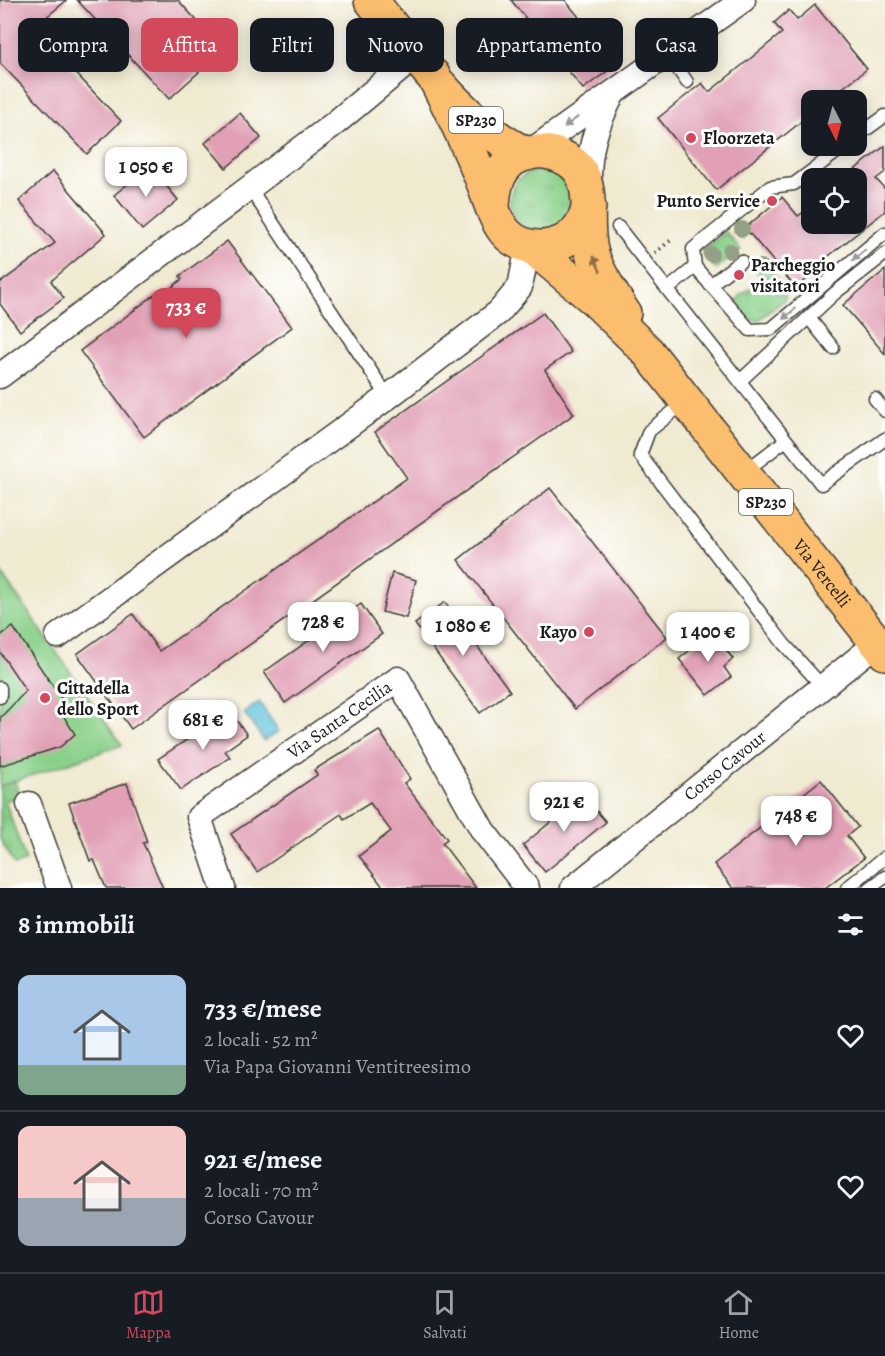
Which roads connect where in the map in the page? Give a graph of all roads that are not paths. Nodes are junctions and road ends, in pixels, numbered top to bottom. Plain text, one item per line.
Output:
1 (371, 0) edge
2 (730, 3) edge
3 (386, 18) edge
4 (711, 18) edge
5 (415, 72) edge
6 (428, 72) edge
7 (431, 72) edge
8 (640, 72) edge
9 (680, 72) edge
10 (687, 82) dead end
11 (614, 90) junction
12 (885, 116) edge
13 (867, 129) edge
14 (527, 153) junction
15 (832, 156) edge
16 (249, 188) junction
17 (589, 200) junction
18 (493, 206) junction
19 (618, 227) dead end
20 (885, 233) edge
21 (530, 246) junction
22 (885, 254) edge
23 (741, 261) dead end
24 (695, 267) junction
25 (710, 285) junction
26 (668, 289) junction
27 (809, 318) junction
28 (833, 348) dead end
29 (647, 351) junction
30 (0, 376) edge
31 (740, 381) junction
32 (388, 397) junction
33 (875, 399) dead end
34 (686, 401) junction
35 (885, 411) edge
36 (885, 439) edge
37 (786, 440) junction
38 (742, 473) junction
39 (58, 636) dead end
40 (881, 648) edge
41 (823, 687) junction
42 (0, 688) edge
43 (0, 697) edge
44 (29, 804) dead end
45 (885, 857) edge
46 (885, 876) edge
47 (59, 888) edge
48 (223, 888) edge
49 (527, 888) edge
50 (573, 888) edge
51 (847, 888) edge
52 (870, 888) edge

1 - 3 main road, Via Vercelli / SP230
2 - 4 street
5 - 16 street
6 - 18 main road, Via Vercelli / SP230
7 - 14 main road, Via Vercelli / SP230
8 - 11 street
9 - 10 lane
11 -> 14 street
11 - 17 street
12 - 13 lane
14 - 17 main road, Via Vercelli / SP230
14 - 18 main road
15 - 24 lane
16 - 30 street
16 - 32 lane
17 - 21 main road
29 -> 17 main road, Via Vercelli / SP230
18 - 21 main road, Via Vercelli / SP230
19 - 26 lane
20 -> 25 lane
21 - 29 main road, Via Vercelli / SP230
21 - 32 street
22 - 27 lane
23 - 25 lane
24 - 25 lane
24 - 26 lane
26 - 31 lane
27 - 28 lane
27 - 31 lane
29 - 34 main road, Via Vercelli / SP230
31 - 37 lane
32 - 39 street
33 - 35 lane
34 - 38 main road, Via Vercelli / SP230
34 - 41 lane
36 - 37 lane
37 - 38 lane
38 - 40 main road, Via Vercelli / SP230
40 - 41 street, Corso Cavour
41 - 50 street, Corso Cavour
42 - 43 lane
44 - 47 street
45 - 51 lane
46 - 52 lane
48 - 49 street, Via Santa Cecilia

